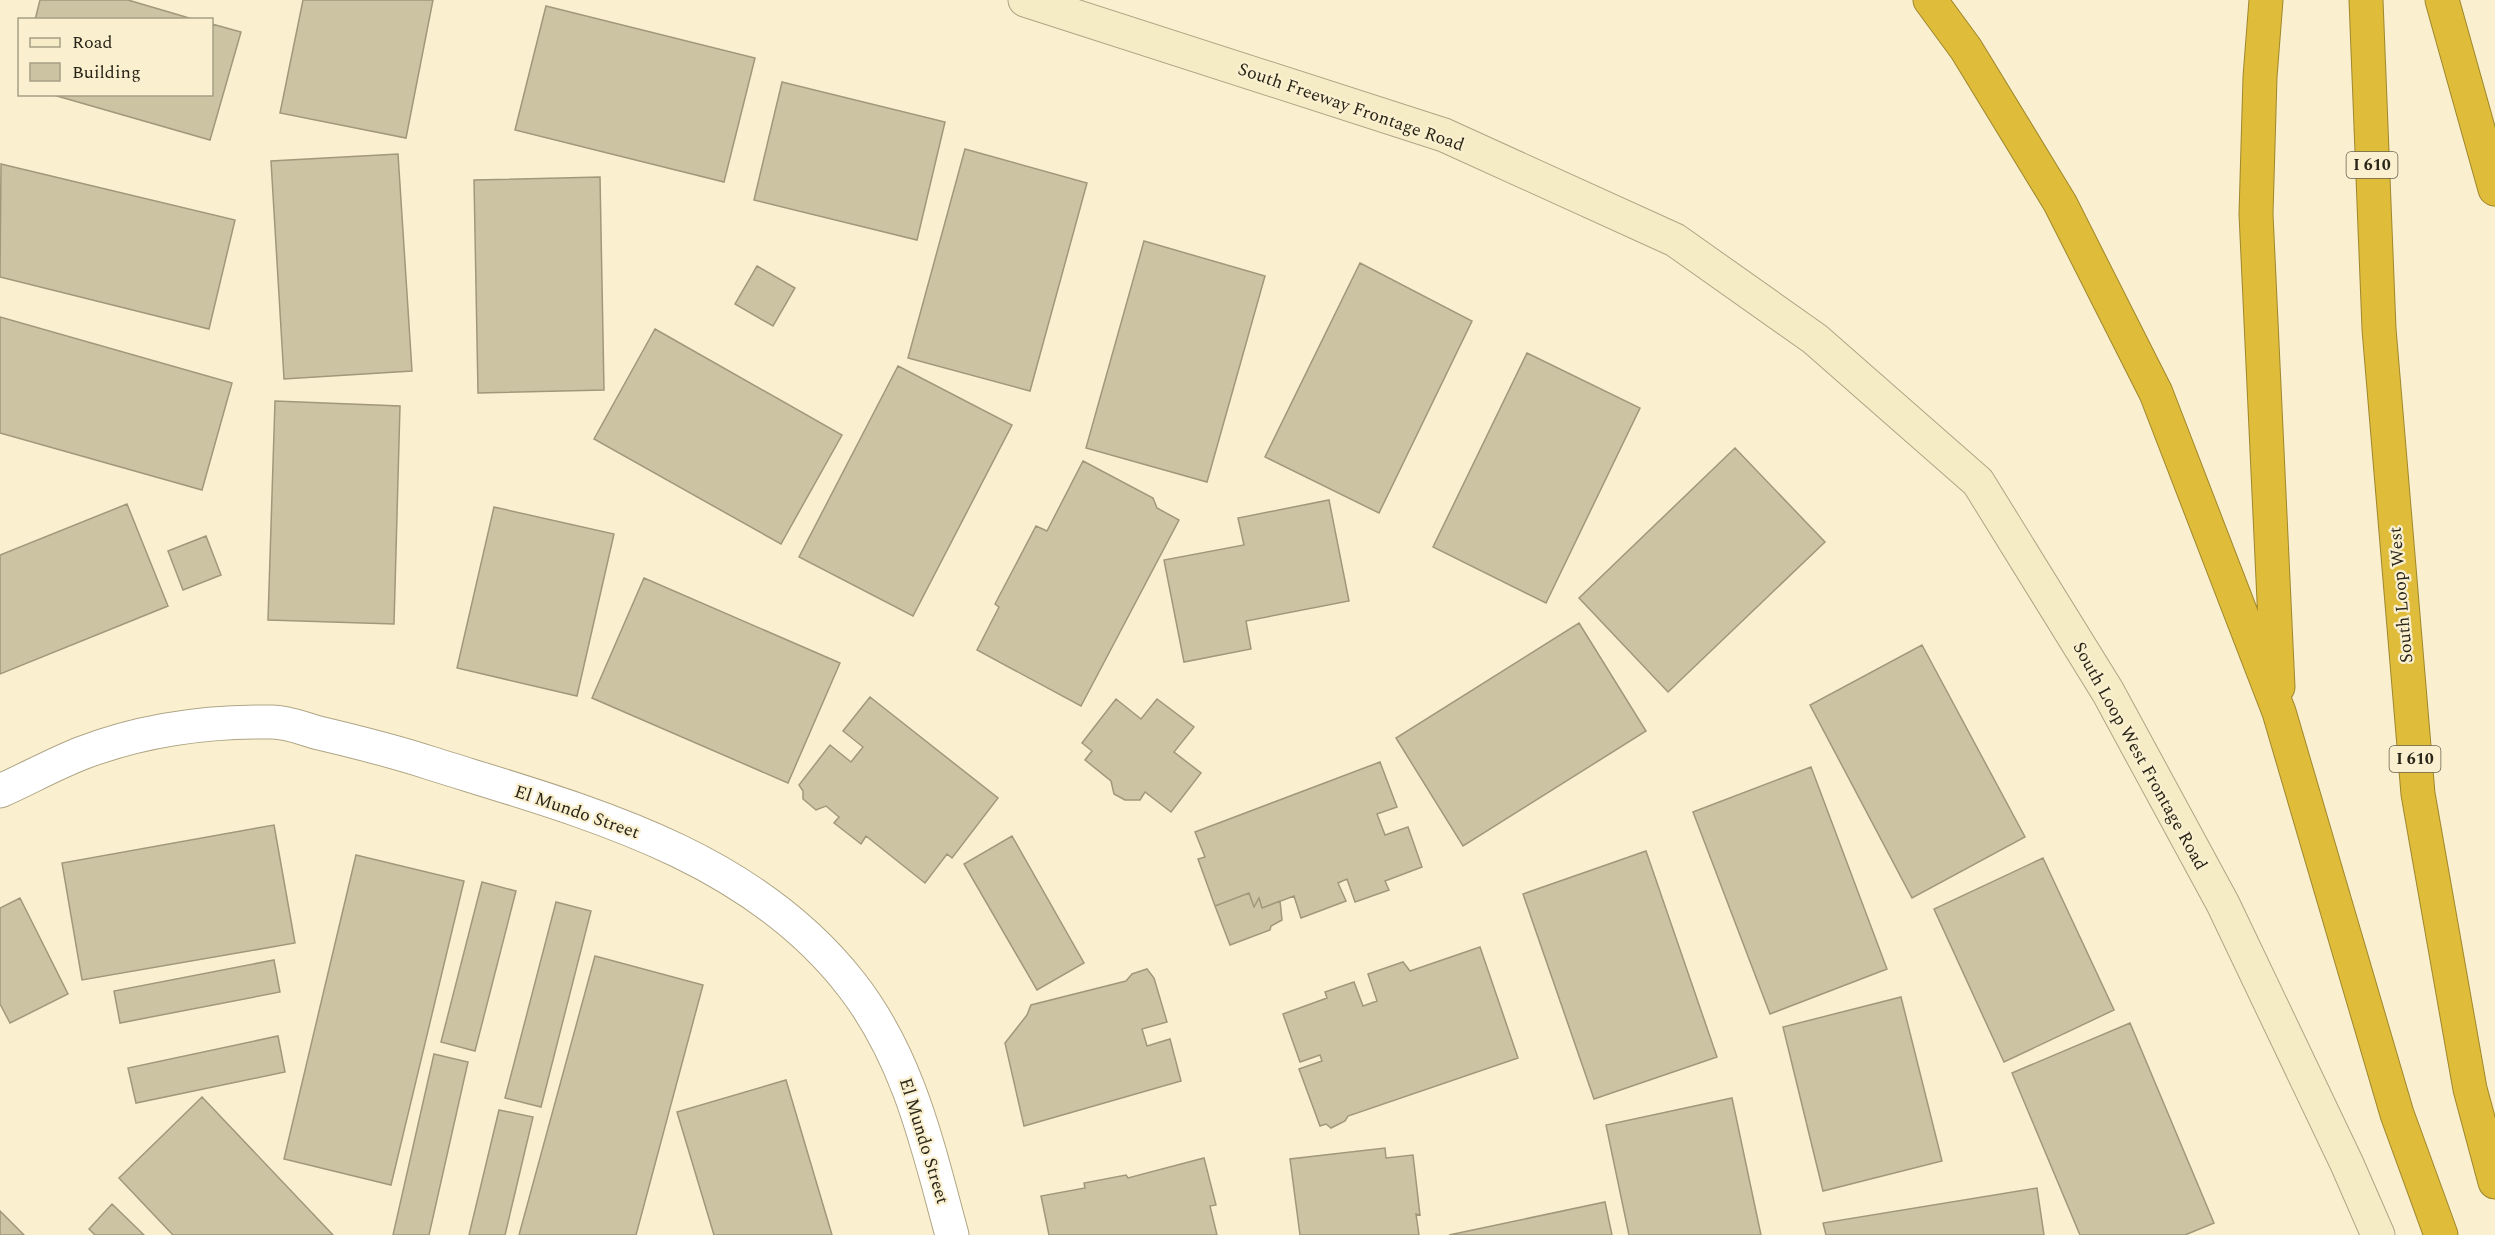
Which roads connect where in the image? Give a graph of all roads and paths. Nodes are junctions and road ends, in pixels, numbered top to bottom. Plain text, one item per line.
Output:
1 (1025, 0) edge
2 (1930, 0) edge
3 (2266, 0) edge
4 (2366, 0) edge
5 (2442, 0) edge
6 (2495, 189) edge
7 (1815, 339) joint
8 (2279, 712) junction
9 (0, 791) edge
10 (2495, 1182) edge
11 (952, 1235) edge
12 (2378, 1235) edge
13 (2441, 1235) edge

1 - 7 main road, South Freeway Frontage Road
2 - 8 highway
3 - 8 highway
4 - 10 highway, South Loop West / I 610
5 - 6 highway
7 - 12 main road, South Loop West Frontage Road
8 - 13 highway
9 - 11 street, El Mundo Street

